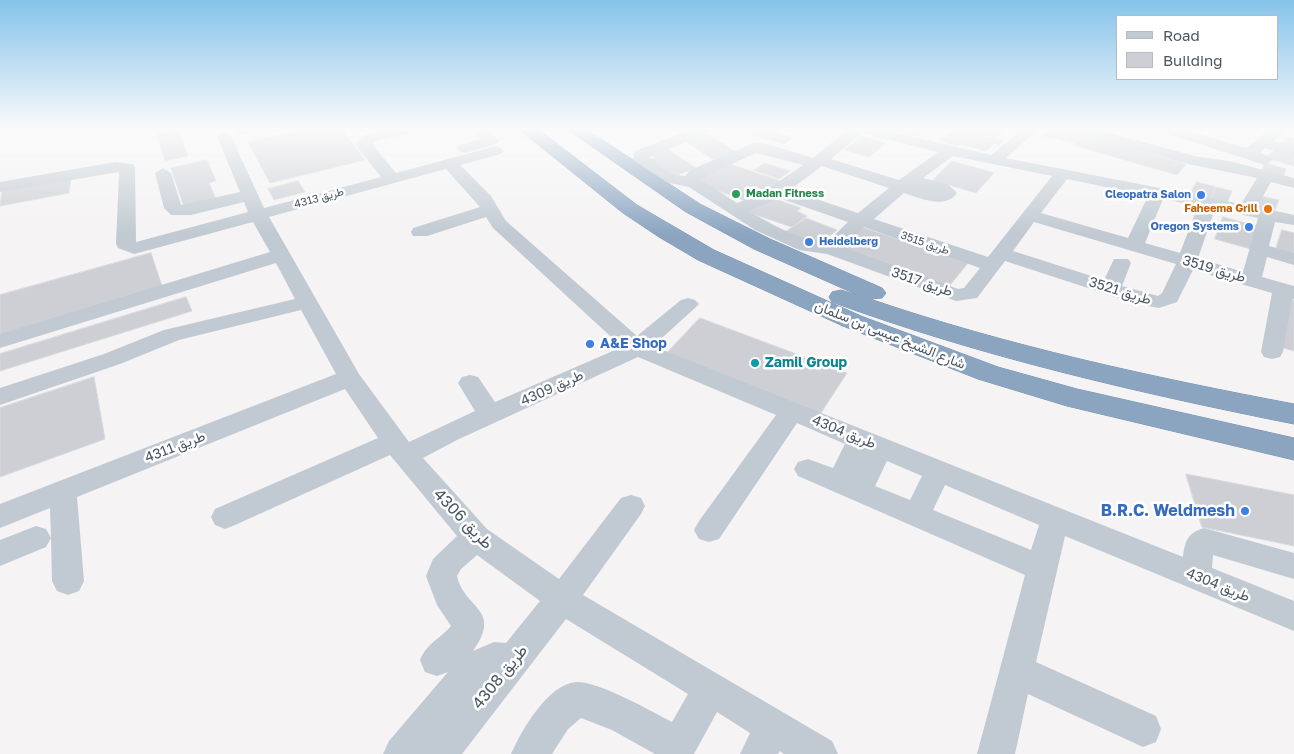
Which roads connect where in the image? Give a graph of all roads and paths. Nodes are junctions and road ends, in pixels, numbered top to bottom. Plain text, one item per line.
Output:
1 (236, 164) edge
2 (380, 164) edge
3 (416, 164) edge
4 (449, 164) edge
5 (450, 164) edge
6 (564, 164) edge
7 (598, 164) edge
8 (629, 164) edge
9 (649, 164) edge
10 (708, 164) edge
11 (715, 164) edge
12 (804, 164) edge
13 (848, 164) edge
14 (927, 164) edge
15 (1017, 164) edge
16 (1191, 164) edge
17 (1199, 164) edge
18 (1285, 164) edge
19 (711, 166) junction
20 (1196, 166) junction
21 (163, 173) dead end
22 (387, 173) junction
23 (1064, 173) junction
24 (1267, 175) junction
25 (1293, 177) edge
26 (691, 182) junction
27 (904, 183) junction
28 (0, 187) edge
29 (776, 191) junction
30 (1158, 192) junction
31 (1208, 203) junction
32 (253, 205) junction
33 (736, 209) junction
34 (490, 210) junction
35 (1246, 210) junction
36 (1268, 215) junction
37 (1032, 216) junction
38 (859, 220) junction
39 (1294, 220) edge
40 (420, 232) dead end
41 (1134, 246) junction
42 (830, 249) junction
43 (1260, 249) junction
44 (281, 256) junction
45 (996, 259) junction
46 (1294, 259) edge
47 (1188, 262) junction
48 (1122, 263) dead end
49 (1251, 280) junction
50 (1110, 289) junction
51 (1289, 292) edge
52 (307, 302) junction
53 (688, 304) dead end
54 (0, 341) edge
55 (983, 341) junction
56 (637, 348) junction
57 (1272, 352) dead end
58 (350, 378) junction
59 (470, 383) dead end
60 (0, 397) edge
61 (792, 411) junction
62 (1294, 414) edge
63 (490, 415) junction
64 (870, 443) junction
65 (401, 448) junction
66 (1294, 449) edge
67 (808, 469) dead end
68 (938, 471) junction
69 (849, 487) junction
70 (63, 491) junction
71 (631, 506) dead end
72 (0, 516) edge
73 (916, 516) junction
74 (225, 517) dead end
75 (1056, 519) junction
76 (708, 530) dead end
77 (36, 538) dead end
78 (477, 538) junction
79 (0, 553) edge
80 (1029, 563) dead end
81 (1294, 566) edge
82 (1196, 576) junction
83 (68, 581) dead end
84 (562, 599) junction
85 (1294, 616) edge
86 (438, 660) dead end
87 (513, 660) junction
88 (1018, 671) junction
89 (710, 688) junction
90 (1143, 729) dead end
91 (766, 740) edge
92 (676, 750) edge
93 (402, 754) edge
94 (438, 754) edge
95 (530, 754) edge
96 (819, 754) edge
97 (996, 754) edge

1 - 32 street, طريق 4306
2 - 22 street
3 - 22 street
4 - 22 street, طريق 4313
5 - 34 street, طريق 4304
6 - 66 highway, شارع الشيخ عيسى بن سلمان
7 - 55 highway, شارع الشيخ عيسى بن سلمان
8 - 55 highway
9 - 26 street
10 - 19 street
11 - 19 street
12 - 29 street
13 - 27 street
14 - 27 street
15 - 23 street
16 - 20 street
17 - 20 street
18 - 25 street
19 - 26 street
20 - 24 street
21 - 32 street
22 - 32 street, طريق 4313
23 - 30 street
23 - 37 street, طريق 3517
24 - 25 street
24 - 35 street
26 - 33 street, طريق 3517
27 - 38 street
28 - 32 street
29 - 33 street
29 - 38 street, طريق 3515
30 - 31 street
30 - 41 street
31 - 35 street
31 - 47 street, طريق 3521
32 - 44 street, طريق 4306
33 - 42 street, طريق 3517
34 - 40 street
34 - 56 street, طريق 4304
35 - 36 street
36 - 39 street
36 - 43 street
37 - 41 street, طريق 3519
37 - 45 street, طريق 3517
38 - 42 street
38 - 45 street, طريق 3515
41 - 47 street, طريق 3519
42 - 45 street, طريق 3517
43 - 46 street
43 - 49 street
44 - 52 street, طريق 4306
44 - 54 street
45 - 50 street, طريق 3521
47 - 49 street, طريق 3519
47 - 50 street, طريق 3521
48 - 50 street
49 - 51 street, طريق 3519
51 - 57 street
52 - 58 street, طريق 4306
52 - 60 street
53 - 56 street, طريق 4309
55 - 62 highway, شارع الشيخ عيسى بن سلمان
56 - 61 street, طريق 4304
56 - 63 street, طريق 4309
58 - 65 street, طريق 4306
58 - 70 street, طريق 4311
59 - 63 street
61 - 64 street, طريق 4304
61 - 76 street
63 - 65 street, طريق 4309
64 - 68 street, طريق 4304
64 - 69 street
65 - 74 street, طريق 4309
65 - 78 street, طريق 4306
67 - 69 street
68 - 73 street
68 - 75 street, طريق 4304
69 - 73 street
70 - 72 street, طريق 4311
70 - 83 street
71 - 84 street, طريق 4308
73 - 80 street
75 - 82 street, طريق 4304
75 - 88 street
77 - 79 street
78 - 84 street, طريق 4306
78 - 86 street
81 - 82 street
82 - 85 street, طريق 4304
84 - 87 street, طريق 4308
84 - 89 street, طريق 4306
87 - 93 street
87 - 94 street, طريق 4308
88 - 90 street
88 - 97 street
89 - 91 street, طريق 4306
89 - 92 street
91 - 96 street, طريق 4306
92 - 95 street

